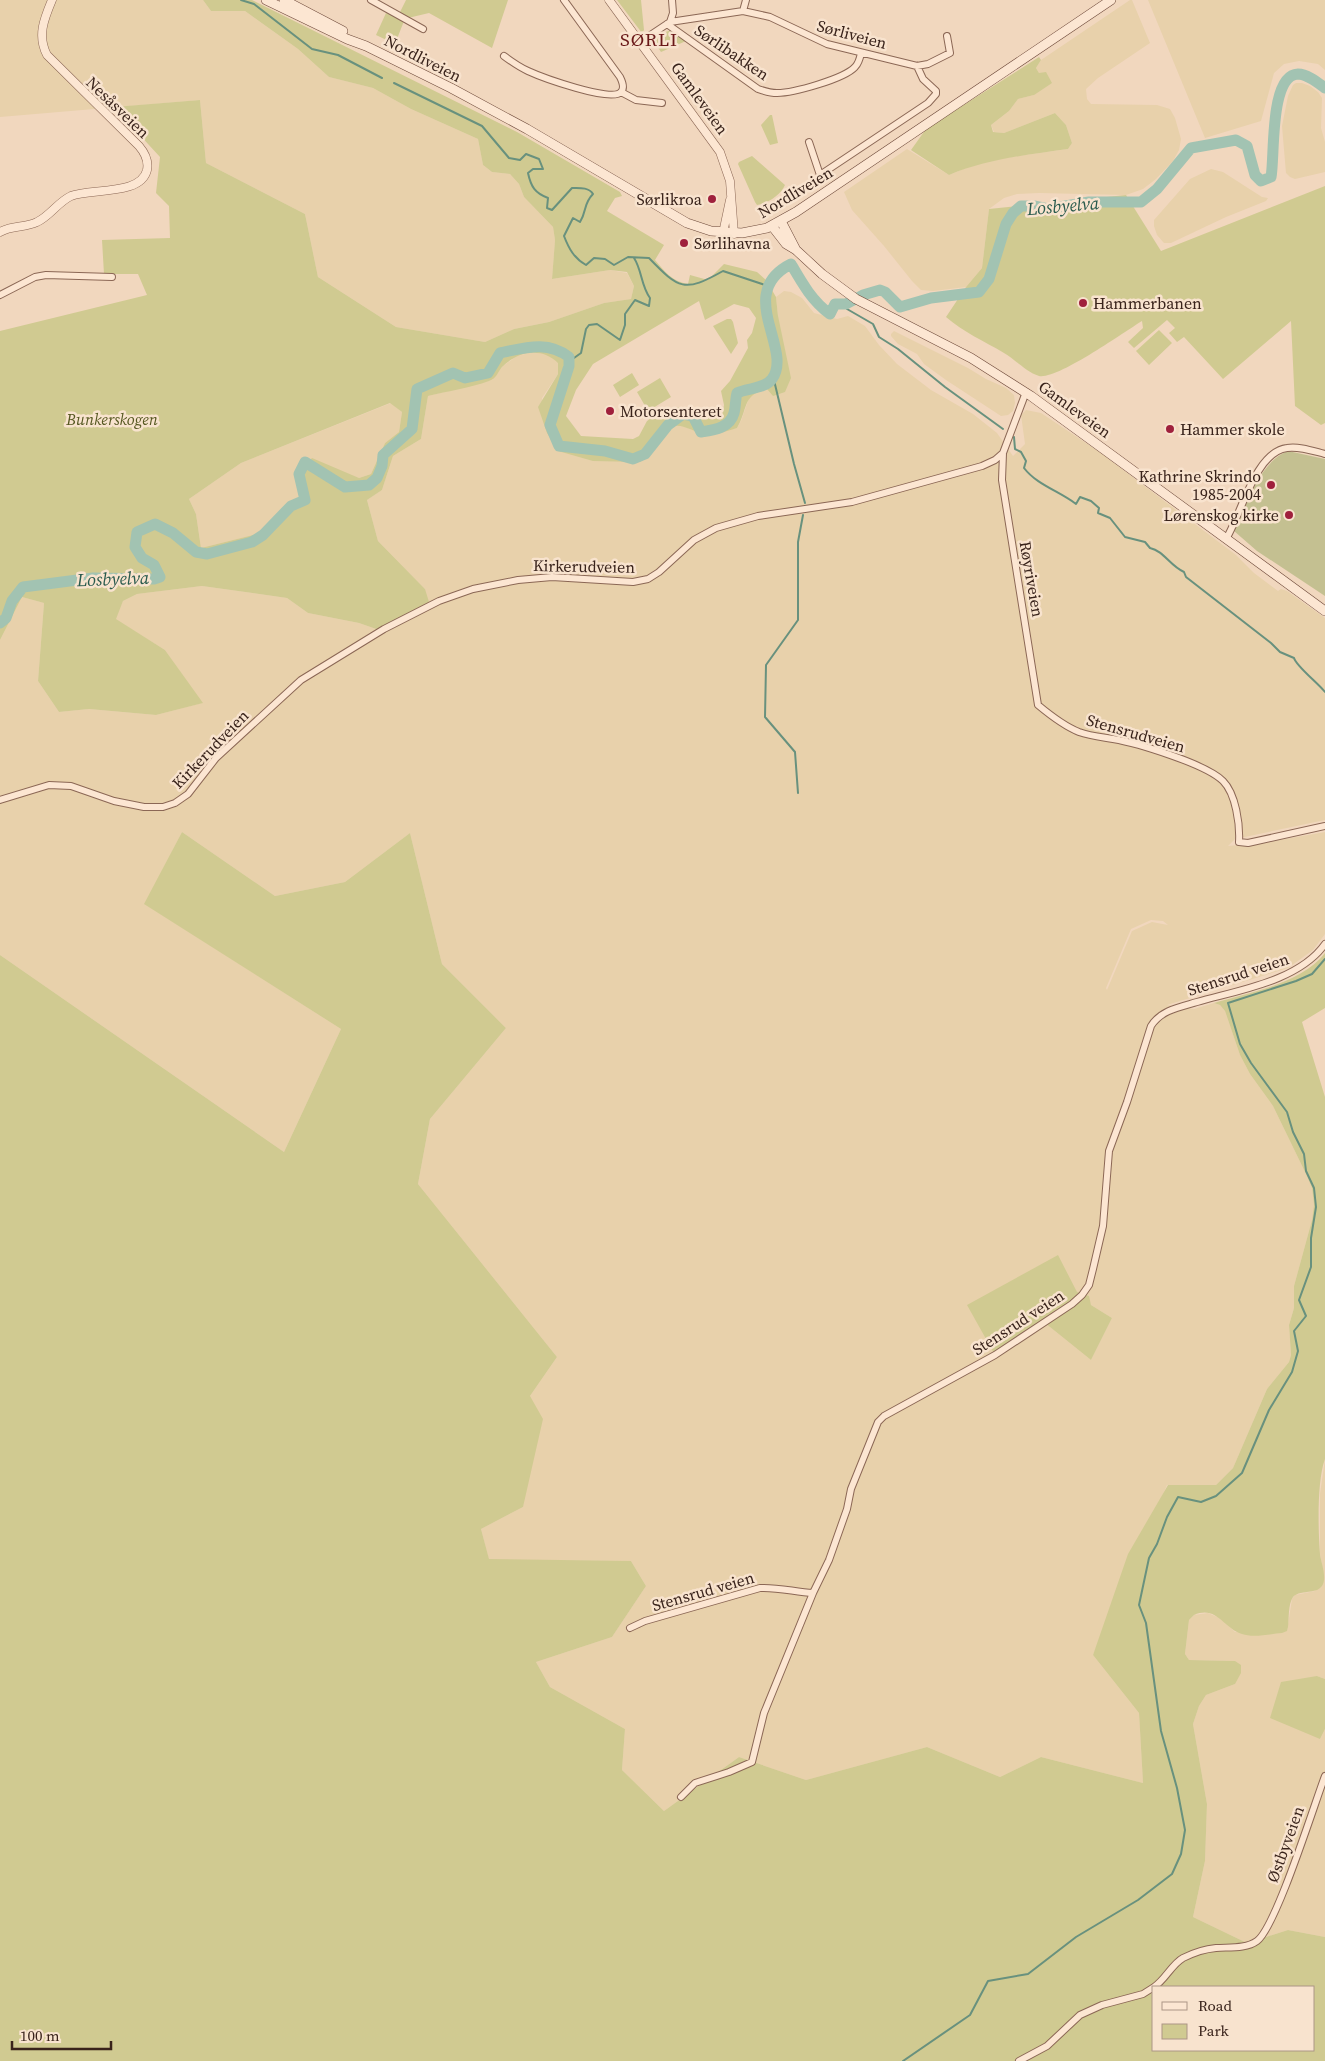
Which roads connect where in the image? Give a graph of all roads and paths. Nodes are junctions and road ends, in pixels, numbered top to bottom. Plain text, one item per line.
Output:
1 (52, 0) edge
2 (266, 0) edge
3 (371, 0) edge
4 (564, 0) edge
5 (609, 0) edge
6 (672, 0) edge
7 (746, 0) edge
8 (1111, 0) edge
9 (292, 4) edge
10 (743, 11) junction
11 (668, 23) junction
12 (423, 29) dead end
13 (947, 36) dead end
14 (640, 42) junction
15 (861, 53) junction
16 (504, 56) dead end
17 (918, 66) junction
18 (621, 92) junction
19 (662, 104) dead end
20 (809, 142) dead end
21 (731, 198) junction
22 (781, 221) junction
23 (772, 226) junction
24 (0, 232) edge
25 (724, 233) junction
26 (734, 234) junction
27 (796, 250) junction
28 (112, 277) dead end
29 (0, 295) edge
30 (1026, 392) junction
31 (1003, 453) junction
32 (1325, 454) edge
33 (1226, 539) junction
34 (1325, 611) edge
35 (1040, 707) joint
36 (0, 800) edge
37 (1325, 826) edge
38 (1325, 944) edge
39 (814, 1593) junction
40 (630, 1628) dead end
41 (1325, 1776) edge
42 (681, 1797) dead end
43 (1155, 1986) edge
44 (1152, 1988) edge
45 (1019, 2061) edge

1 - 24 street, Nesåsveien
2 - 9 main road, Nordliveien
3 - 12 street
4 - 18 street
5 - 14 street, Gamleveien
6 - 11 street
7 - 10 street
8 - 22 main road, Nordliveien
9 - 25 main road, Nordliveien
10 - 11 street, Sørliveien
10 - 15 street, Sørliveien
11 - 14 street, Sørliveien
11 - 15 street, Sørlibakken
13 - 17 street
14 - 21 street, Gamleveien
15 - 17 street, Sørliveien
16 - 18 street
17 - 20 street
18 - 19 street
21 - 25 street, Gamleveien
21 - 26 street, Gamleveien
22 - 23 main road, Nordliveien
22 - 27 main road, Gamleveien
23 - 26 main road, Nordliveien
23 - 27 main road, Gamleveien
25 - 26 main road, Nordliveien
27 - 30 main road, Gamleveien
28 - 29 street
30 - 31 street
30 - 33 main road, Gamleveien
31 - 35 street, Røyriveien
31 - 36 street, Kirkerudveien
32 - 33 street
33 - 34 main road, Gamleveien
35 - 37 street, Stensrudveien
38 - 39 street, Stensrud veien
39 - 40 street, Stensrud veien
39 - 42 street
41 - 43 street, Østbyveien
44 - 45 street

